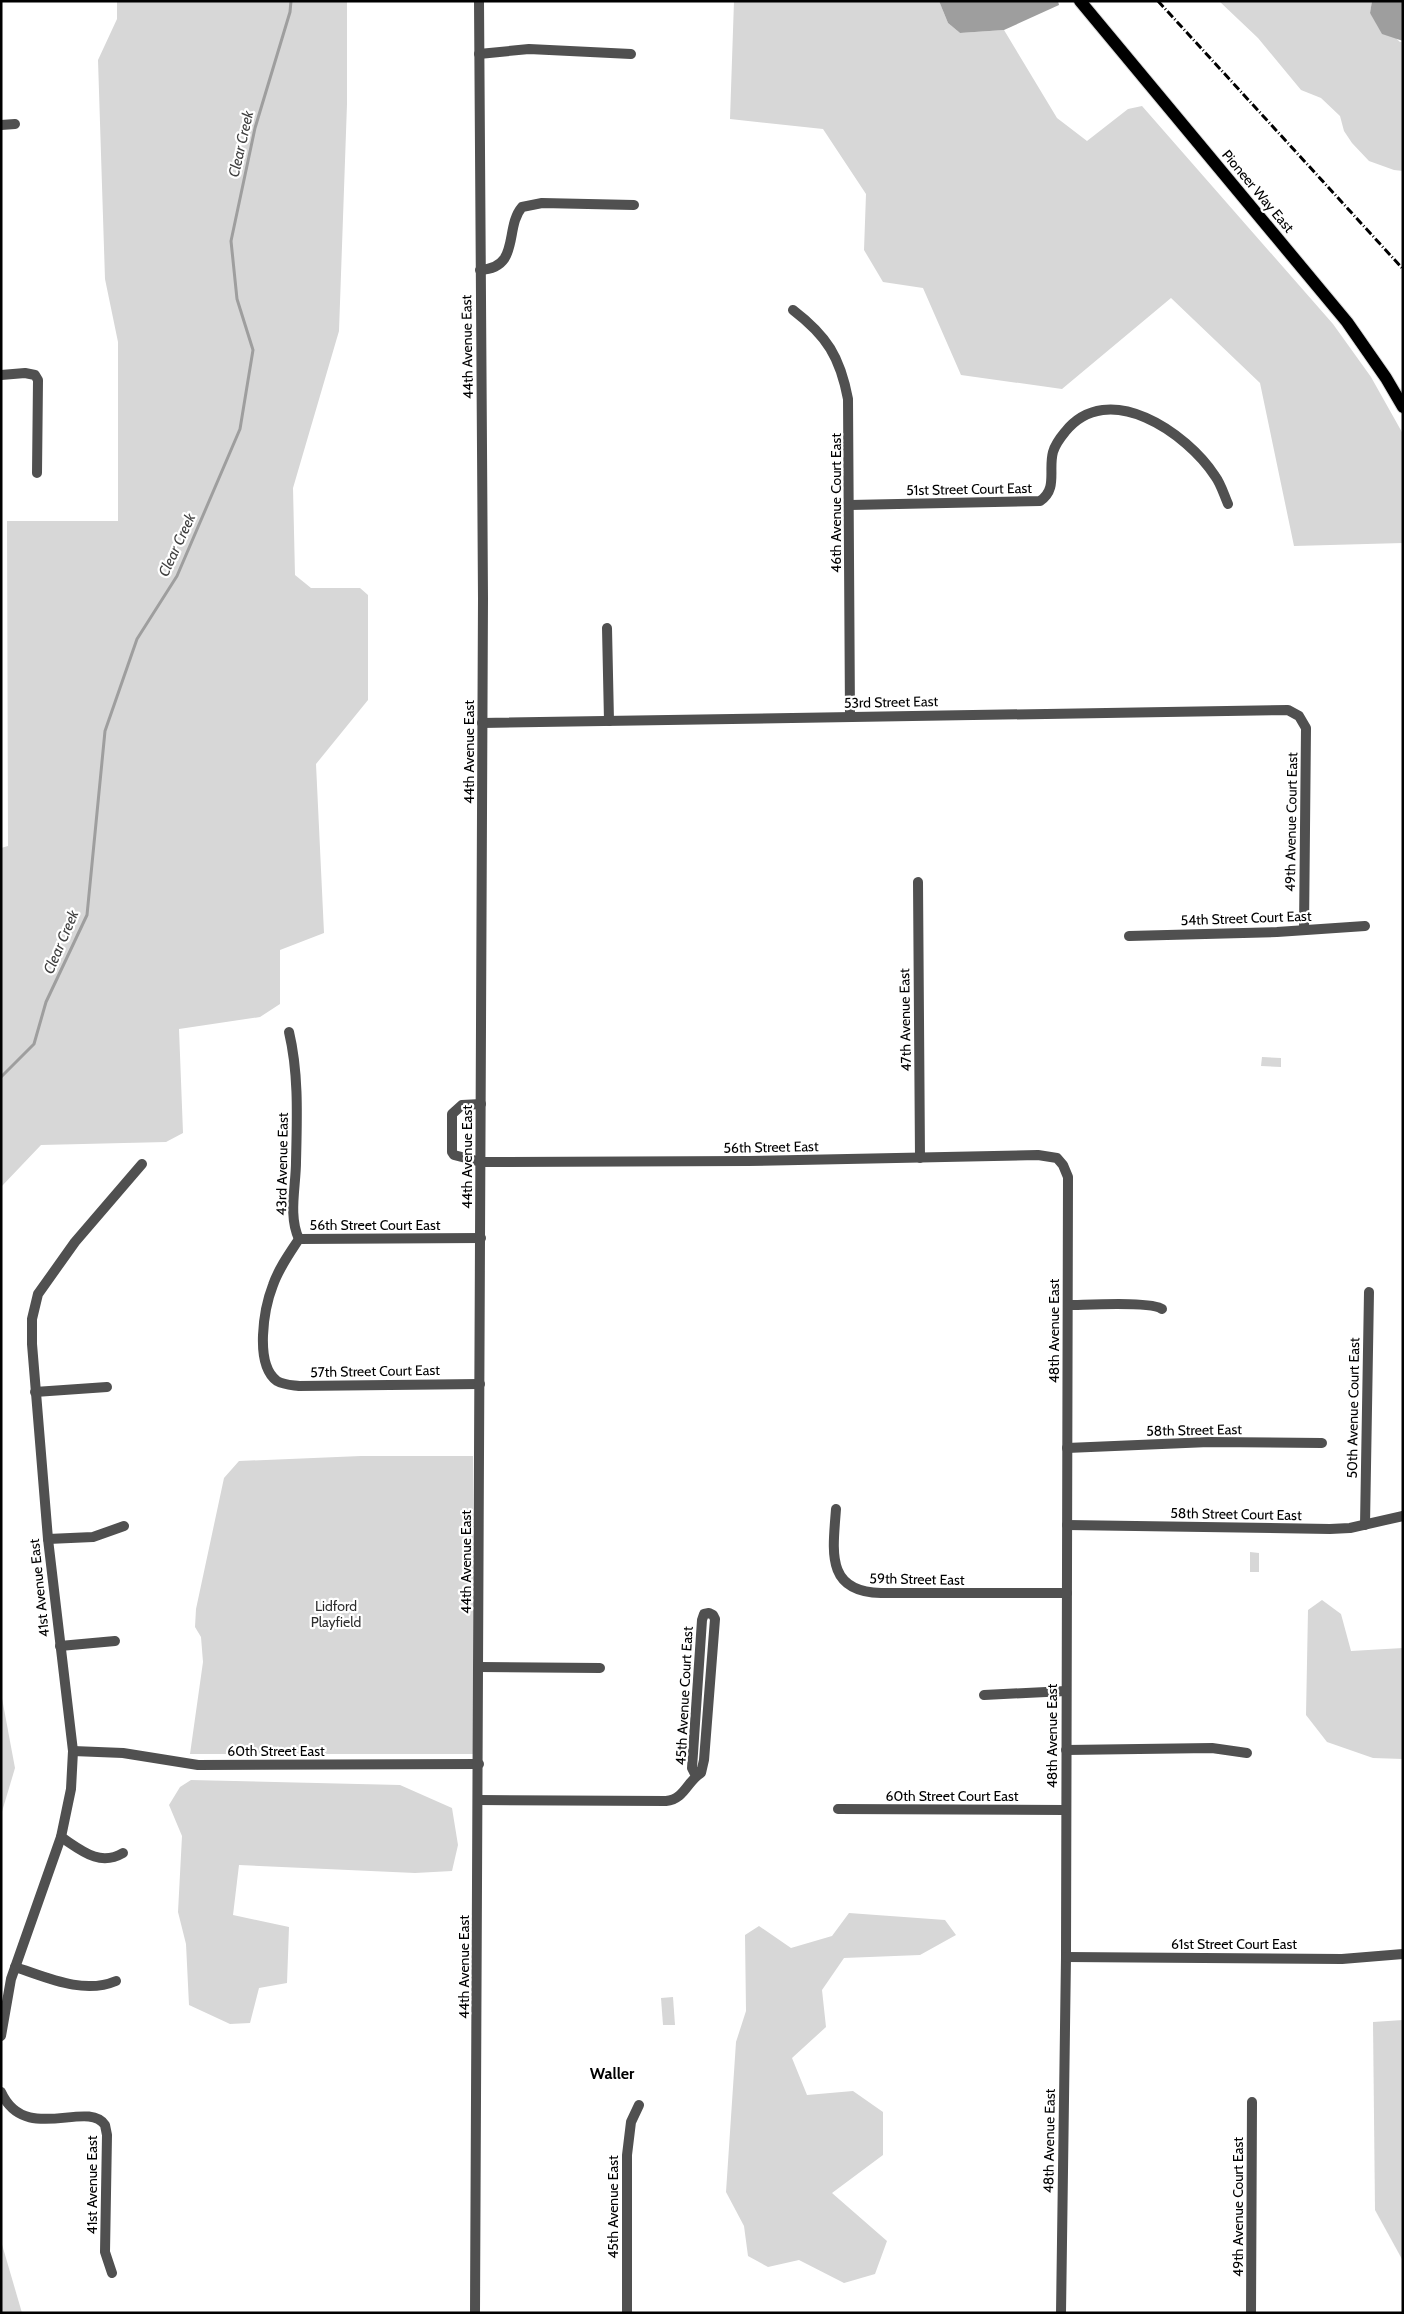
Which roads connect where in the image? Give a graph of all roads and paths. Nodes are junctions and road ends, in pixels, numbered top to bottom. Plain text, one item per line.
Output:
1 (479, 1) edge
2 (1080, 1) edge
3 (479, 54) junction
4 (631, 54) dead end
5 (15, 124) dead end
6 (1, 125) edge
7 (634, 205) dead end
8 (480, 270) junction
9 (792, 310) dead end
10 (1, 375) edge
11 (1403, 407) edge
12 (37, 473) dead end
13 (1228, 504) dead end
14 (850, 505) junction
15 (607, 628) dead end
16 (850, 716) junction
17 (1299, 716) joint
18 (609, 721) junction
19 (482, 723) junction
20 (918, 882) dead end
21 (1365, 926) dead end
22 (1304, 930) junction
23 (1129, 936) dead end
24 (289, 1032) dead end
25 (481, 1104) junction
26 (920, 1158) junction
27 (481, 1162) junction
28 (1060, 1162) joint
29 (142, 1164) dead end
30 (299, 1238) junction
31 (481, 1238) junction
32 (1369, 1292) dead end
33 (1068, 1305) junction
34 (1162, 1310) dead end
35 (480, 1384) junction
36 (107, 1387) dead end
37 (35, 1392) junction
38 (1322, 1443) dead end
39 (1067, 1448) junction
40 (836, 1509) dead end
41 (1403, 1516) edge
42 (1067, 1525) junction
43 (1365, 1525) junction
44 (124, 1526) dead end
45 (48, 1539) junction
46 (1067, 1593) junction
47 (115, 1641) dead end
48 (60, 1646) junction
49 (479, 1668) junction
50 (600, 1668) dead end
51 (1066, 1691) junction
52 (984, 1695) dead end
53 (1066, 1750) junction
54 (73, 1751) junction
55 (1247, 1753) dead end
56 (479, 1764) junction
57 (696, 1776) junction
58 (479, 1800) junction
59 (838, 1809) dead end
60 (1066, 1810) junction
61 (61, 1837) junction
62 (123, 1853) dead end
63 (1403, 1954) edge
64 (1066, 1957) junction
65 (15, 1966) junction
66 (116, 1981) dead end
67 (1, 2036) edge
68 (1, 2092) edge
69 (1252, 2102) dead end
70 (639, 2104) dead end
71 (112, 2273) dead end
72 (475, 2313) edge
73 (627, 2313) edge
74 (1061, 2313) edge
75 (1251, 2313) edge

1 - 3 street, 44th Avenue East
2 - 11 main road, Pioneer Way East
3 - 4 street
3 - 8 street, 44th Avenue East
5 - 6 street
7 - 8 street
8 - 19 street, 44th Avenue East
9 - 14 street, 46th Avenue Court East
10 - 12 street
13 - 14 street, 51st Street Court East
14 - 16 street, 46th Avenue Court East
15 - 18 street
16 - 17 street, 53rd Street East
16 - 18 street, 53rd Street East
17 - 22 street, 49th Avenue Court East
18 - 19 street, 53rd Street East
19 - 25 street, 44th Avenue East
20 - 26 street, 47th Avenue East
21 - 22 street, 54th Street Court East
22 - 23 street, 54th Street Court East
24 - 30 street, 43rd Avenue East
25 - 27 street, 44th Avenue East
25 - 27 street
26 - 27 street, 56th Street East
26 - 28 street, 56th Street East
27 - 31 street, 44th Avenue East
28 - 33 street, 48th Avenue East
29 - 37 street, 41st Avenue East
30 - 31 street, 56th Street Court East
30 - 35 street, 57th Street Court East
31 - 35 street, 44th Avenue East
32 - 43 street, 50th Avenue Court East
33 - 34 street
33 - 39 street, 48th Avenue East
35 - 49 street, 44th Avenue East
36 - 37 street
37 - 45 street, 41st Avenue East
38 - 39 street, 58th Street East
39 - 42 street, 48th Avenue East
40 - 46 street, 59th Street East
41 - 43 street, 58th Street Court East
42 - 43 street, 58th Street Court East
42 - 46 street, 48th Avenue East
44 - 45 street
45 - 48 street, 41st Avenue East
46 - 51 street, 48th Avenue East
47 - 48 street
48 - 54 street, 41st Avenue East
49 - 50 street
49 - 56 street, 44th Avenue East
51 - 52 street
51 - 53 street, 48th Avenue East
53 - 55 street
53 - 60 street, 48th Avenue East
54 - 56 street, 60th Street East
54 - 61 street, 41st Avenue East
56 - 58 street, 44th Avenue East
57 - 57 street, 45th Avenue Court East
57 - 58 street, 45th Avenue Court East
58 - 72 street, 44th Avenue East
59 - 60 street, 60th Street Court East
60 - 64 street, 48th Avenue East
61 - 62 street
61 - 65 street, 41st Avenue East
63 - 64 street, 61st Street Court East
64 - 74 street, 48th Avenue East
65 - 66 street
65 - 67 street, 41st Avenue East
68 - 71 street, 41st Avenue East
69 - 75 street, 49th Avenue Court East
70 - 73 street, 45th Avenue East

